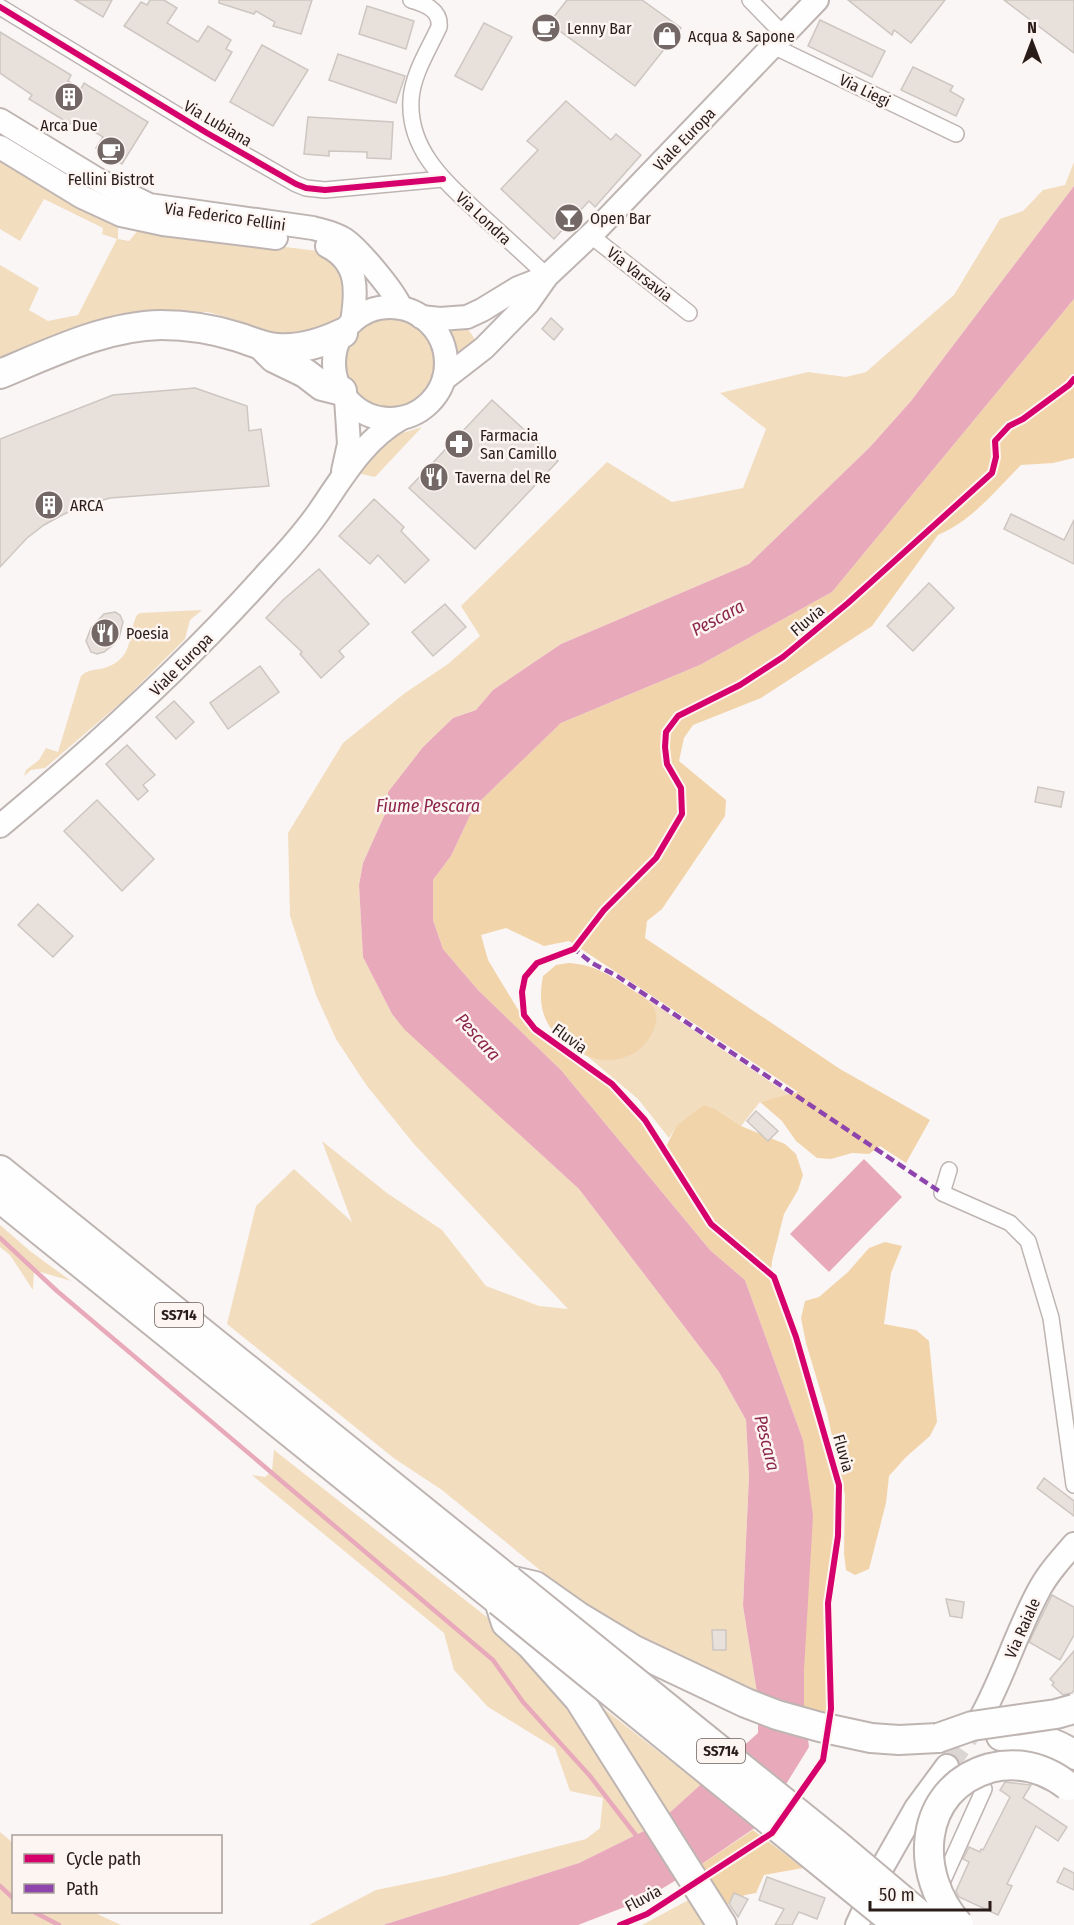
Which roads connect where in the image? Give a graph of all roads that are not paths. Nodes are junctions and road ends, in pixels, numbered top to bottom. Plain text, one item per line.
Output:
1 (411, 0) edge
2 (750, 0) edge
3 (817, 0) edge
4 (0, 7) edge
5 (778, 40) junction
6 (0, 120) edge
7 (956, 134) dead end
8 (0, 147) edge
9 (443, 179) junction
10 (590, 235) junction
11 (547, 276) junction
12 (411, 313) junction
13 (689, 313) dead end
14 (347, 328) junction
15 (261, 346) junction
16 (0, 374) edge
17 (444, 380) junction
18 (344, 395) junction
19 (402, 418) junction
20 (339, 480) junction
21 (0, 826) edge
22 (0, 1170) edge
23 (949, 1170) dead end
24 (0, 1198) edge
25 (1074, 1485) edge
26 (1074, 1544) edge
27 (504, 1590) junction
28 (1074, 1709) edge
29 (990, 1727) junction
30 (938, 1738) junction
31 (1074, 1755) edge
32 (947, 1766) tunnel mouth
33 (984, 1789) dead end
34 (1071, 1789) edge
35 (883, 1866) dead end
36 (722, 1925) edge
37 (898, 1925) edge
38 (923, 1925) edge
39 (932, 1925) edge
40 (959, 1925) edge

1 - 9 street, Via Londra
2 - 5 street
3 - 5 main road, Viale Europa
4 - 9 street, Via Lubiana
5 - 7 street, Via Liegi
5 - 10 main road, Viale Europa
6 - 12 main road, Via Federico Fellini
8 - 14 main road, Via Federico Fellini
9 - 11 street, Via Londra
10 - 11 main road, Viale Europa
10 - 13 street, Via Varsavia
11 - 12 main road, Viale Europa
11 - 17 main road, Viale Europa
12 - 14 main road
12 - 17 main road
14 - 15 highway
14 - 18 main road
15 - 16 highway
15 - 18 highway
17 - 19 main road
18 - 19 main road
18 - 20 main road, Viale Europa
19 - 20 main road, Viale Europa
20 - 21 main road, Viale Europa
22 - 27 highway, SS714
23 - 25 street
24 - 27 highway, SS714
26 - 29 main road, Via Raiale
27 - 30 highway
27 - 36 highway
27 - 37 highway, SS714, bridge
27 - 39 highway, SS714, bridge
28 - 30 highway, bridge
29 - 30 highway
29 - 31 highway
32 - 35 main road
33 - 38 street
34 - 40 highway, bridge

